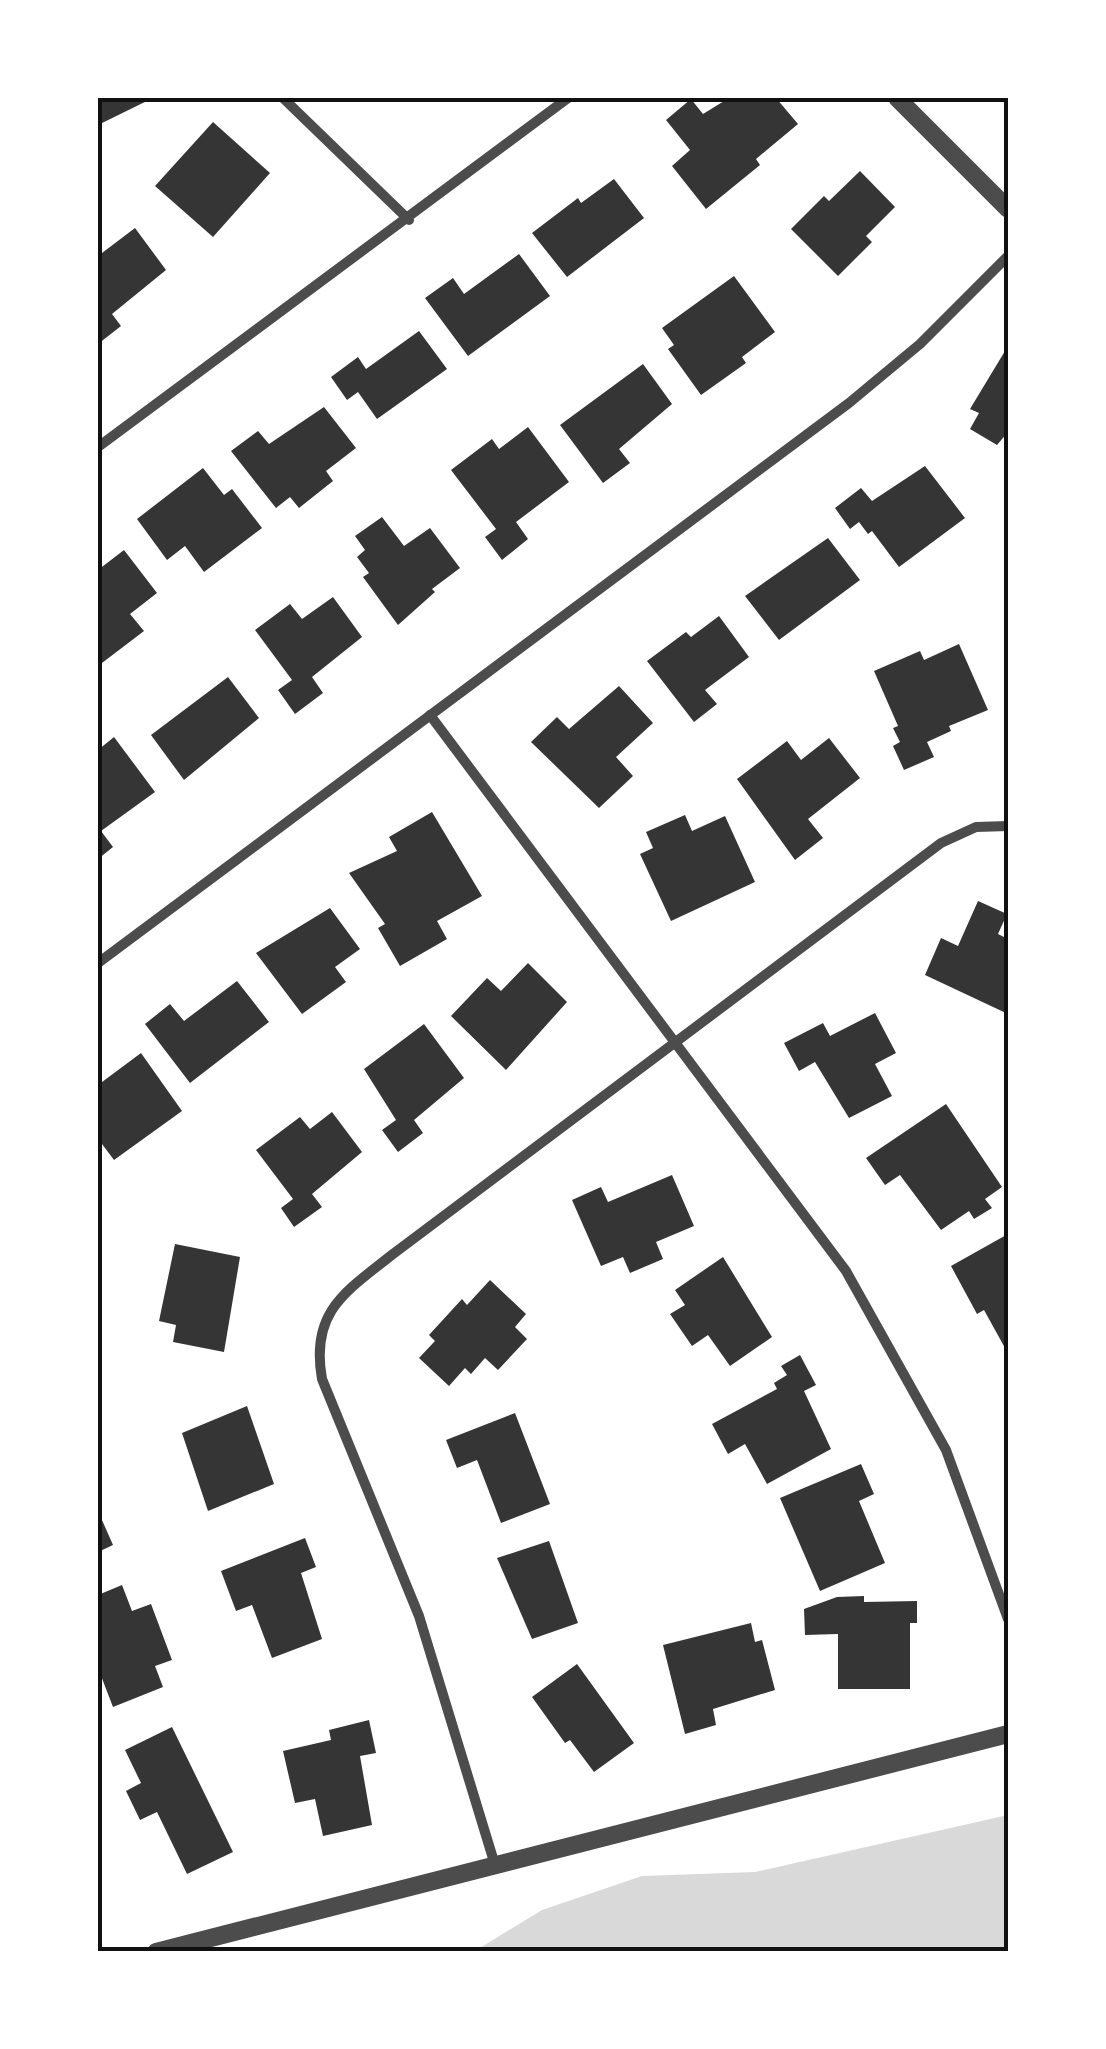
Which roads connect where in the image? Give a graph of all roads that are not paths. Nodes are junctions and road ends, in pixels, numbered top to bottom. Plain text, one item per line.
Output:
1 (283, 98) edge
2 (568, 98) edge
3 (897, 98) edge
4 (1008, 208) edge
5 (409, 220) junction
6 (1008, 256) edge
7 (98, 447) edge
8 (430, 716) junction
9 (1008, 826) edge
10 (98, 963) edge
11 (678, 1043) junction
12 (1008, 1619) edge
13 (1008, 1734) edge
14 (495, 1865) junction
15 (156, 1952) edge

1 - 5 street
2 - 5 street
3 - 4 street
5 - 7 street
6 - 8 street
8 - 10 street
8 - 11 street
9 - 11 street
11 - 12 street
11 - 14 street
13 - 14 street
14 - 15 street

